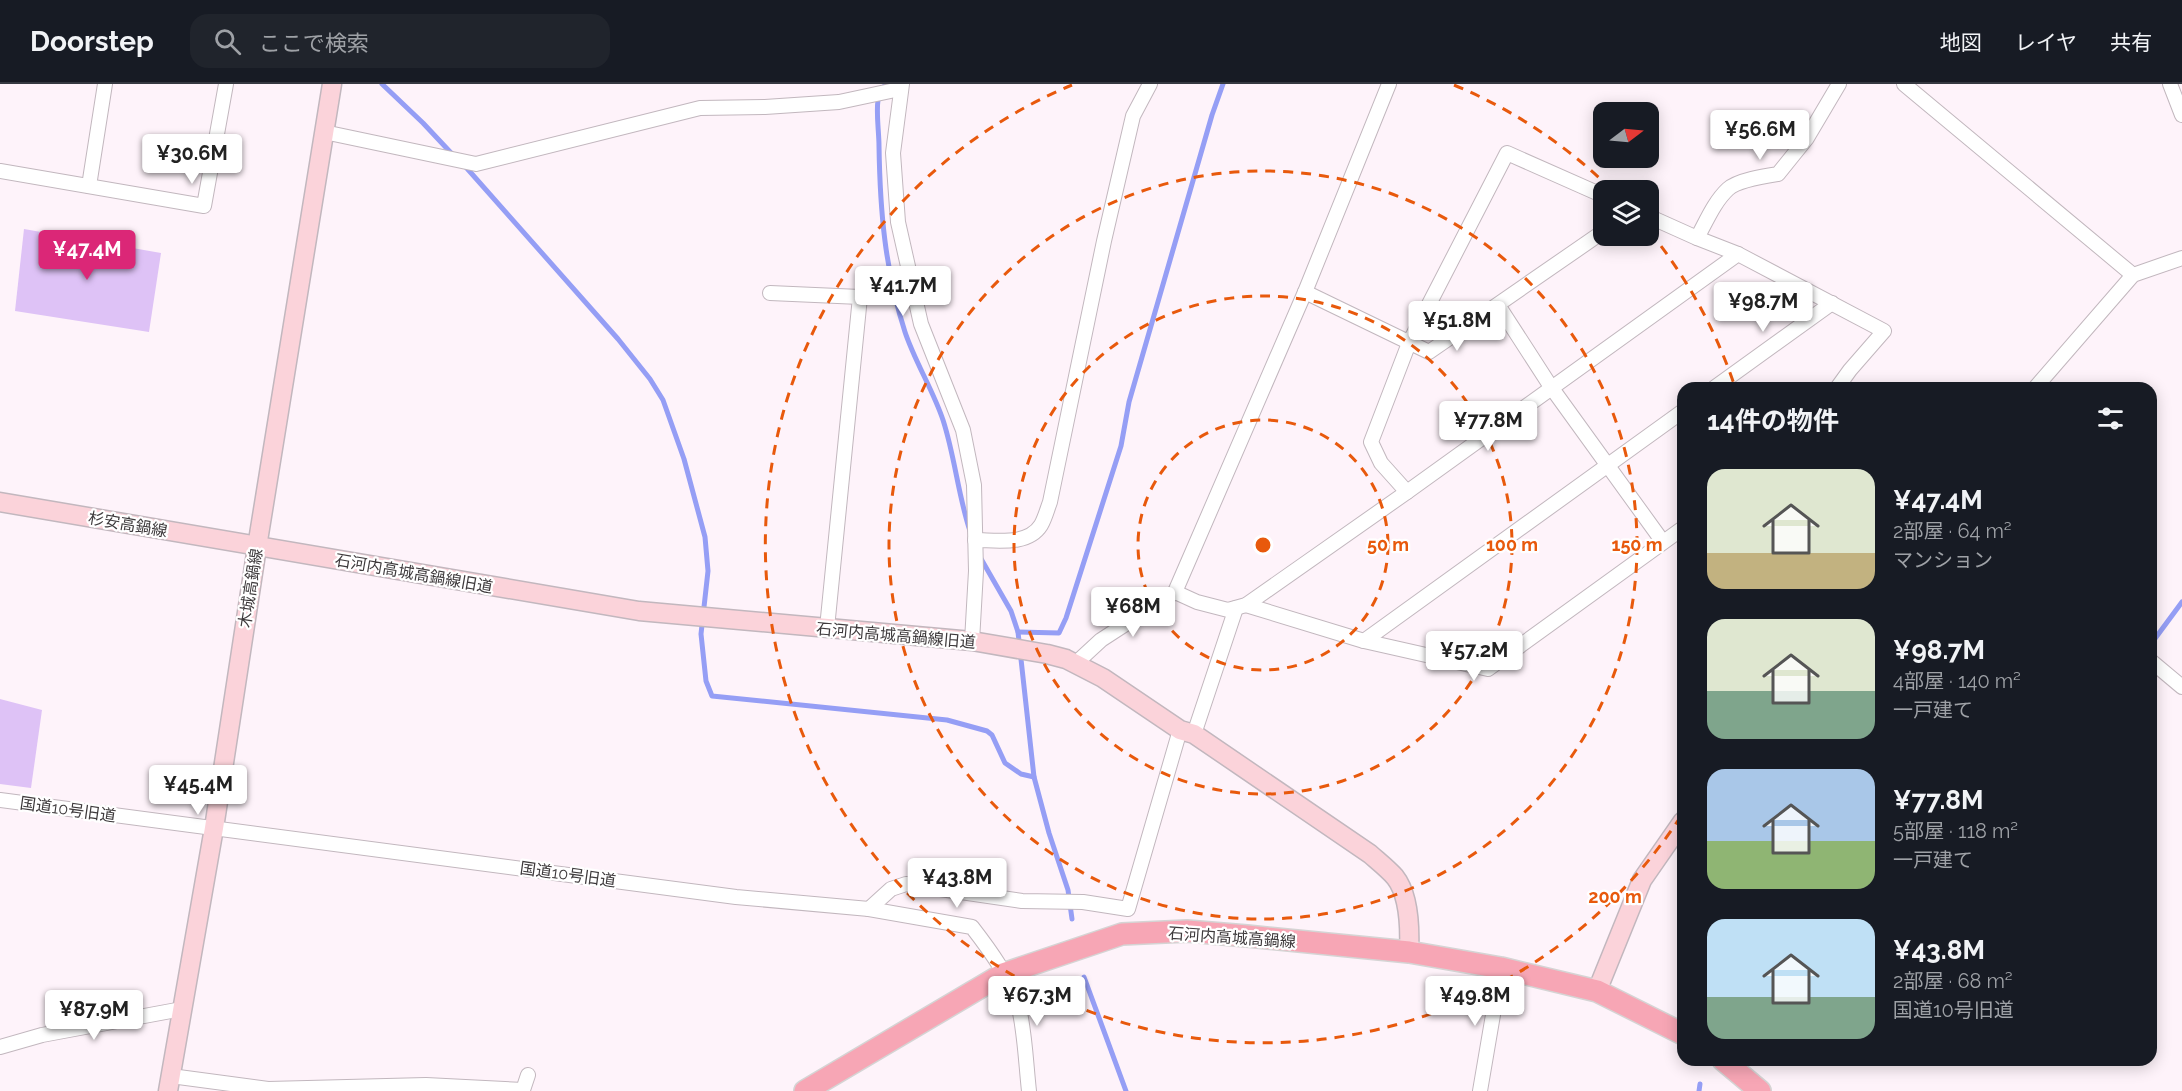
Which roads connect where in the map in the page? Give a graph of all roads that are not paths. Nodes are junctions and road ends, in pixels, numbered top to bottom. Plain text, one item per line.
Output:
1 (105, 84) edge
2 (226, 84) edge
3 (332, 84) edge
4 (1150, 84) edge
5 (1389, 84) edge
6 (1839, 84) edge
7 (1904, 84) edge
8 (2170, 84) edge
9 (901, 87) edge
10 (2182, 115) edge
11 (324, 132) junction
12 (0, 171) edge
13 (89, 186) junction
14 (1593, 191) edge
15 (1659, 221) edge
16 (1696, 238) junction
17 (1593, 239) edge
18 (1737, 254) junction
19 (2182, 258) edge
20 (2133, 275) junction
21 (1305, 292) junction
22 (770, 293) dead end
23 (1832, 303) junction
24 (1498, 305) junction
25 (1409, 343) junction
26 (1722, 382) edge
27 (1841, 382) edge
28 (2041, 382) edge
29 (1551, 387) junction
30 (1677, 415) edge
31 (1607, 465) junction
32 (1407, 492) junction
33 (0, 502) edge
34 (1677, 532) edge
35 (975, 540) junction
36 (1663, 542) junction
37 (257, 547) junction
38 (1175, 592) junction
39 (1241, 607) junction
40 (827, 628) junction
41 (972, 641) junction
42 (1364, 641) junction
43 (1075, 664) junction
44 (2157, 666) edge
45 (2182, 687) edge
46 (1187, 732) junction
47 (0, 800) edge
48 (214, 828) junction
49 (1677, 830) edge
50 (869, 909) junction
51 (1409, 952) junction
52 (1500, 968) junction
53 (1003, 974) junction
54 (1597, 991) junction
55 (182, 1009) junction
56 (1677, 1031) edge
57 (0, 1047) edge
58 (1730, 1066) edge
59 (528, 1075) dead end
60 (170, 1083) edge
61 (805, 1091) edge
62 (1029, 1091) edge
63 (1480, 1091) edge
64 (1760, 1091) edge

1 - 13 street
2 - 13 street
3 - 11 street, 木城高鍋線
4 - 35 street
5 - 21 street
6 - 16 street
7 - 20 street
8 - 10 street
9 - 11 street
9 - 35 street
11 - 37 street, 木城高鍋線
12 - 13 street
14 - 25 street
15 - 16 street
16 - 18 street
17 - 24 street
18 - 23 street
18 - 29 street
19 - 20 street
20 - 28 street
21 - 25 street
21 - 38 street
22 - 40 street
23 - 26 street
23 - 27 street
24 - 25 street
24 - 29 street
25 - 32 street
29 - 31 street
29 - 32 street
30 - 31 street
31 - 36 street
31 - 42 street
32 - 39 street
33 - 37 street, 杉安高鍋線
34 - 36 street
35 - 41 street
36 - 42 street
37 - 40 street, 石河内高城高鍋線旧道
37 - 48 street, 木城高鍋線
38 - 39 street
38 - 43 street
39 - 42 street
39 - 46 street
40 - 41 street, 石河内高城高鍋線旧道
41 - 43 street, 石河内高城高鍋線旧道
43 - 46 street, 石河内高城高鍋線旧道
44 - 45 street
46 - 50 street
46 - 51 street, 石河内高城高鍋線旧道
47 - 48 street, 国道10号旧道
48 - 50 street, 国道10号旧道
48 - 55 street, 木城高鍋線
49 - 54 street
50 - 53 street, 国道10号旧道
51 - 52 main road, 石河内高城高鍋線
51 - 53 main road, 石河内高城高鍋線
52 - 54 main road, 石河内高城高鍋線
52 - 63 street
53 - 61 main road, 石河内高城高鍋線
53 - 62 street, 国道10号旧道
54 - 56 main road, 石河内高城高鍋線
55 - 57 street
55 - 60 street, 木城高鍋線
58 - 64 main road
59 - 60 street

